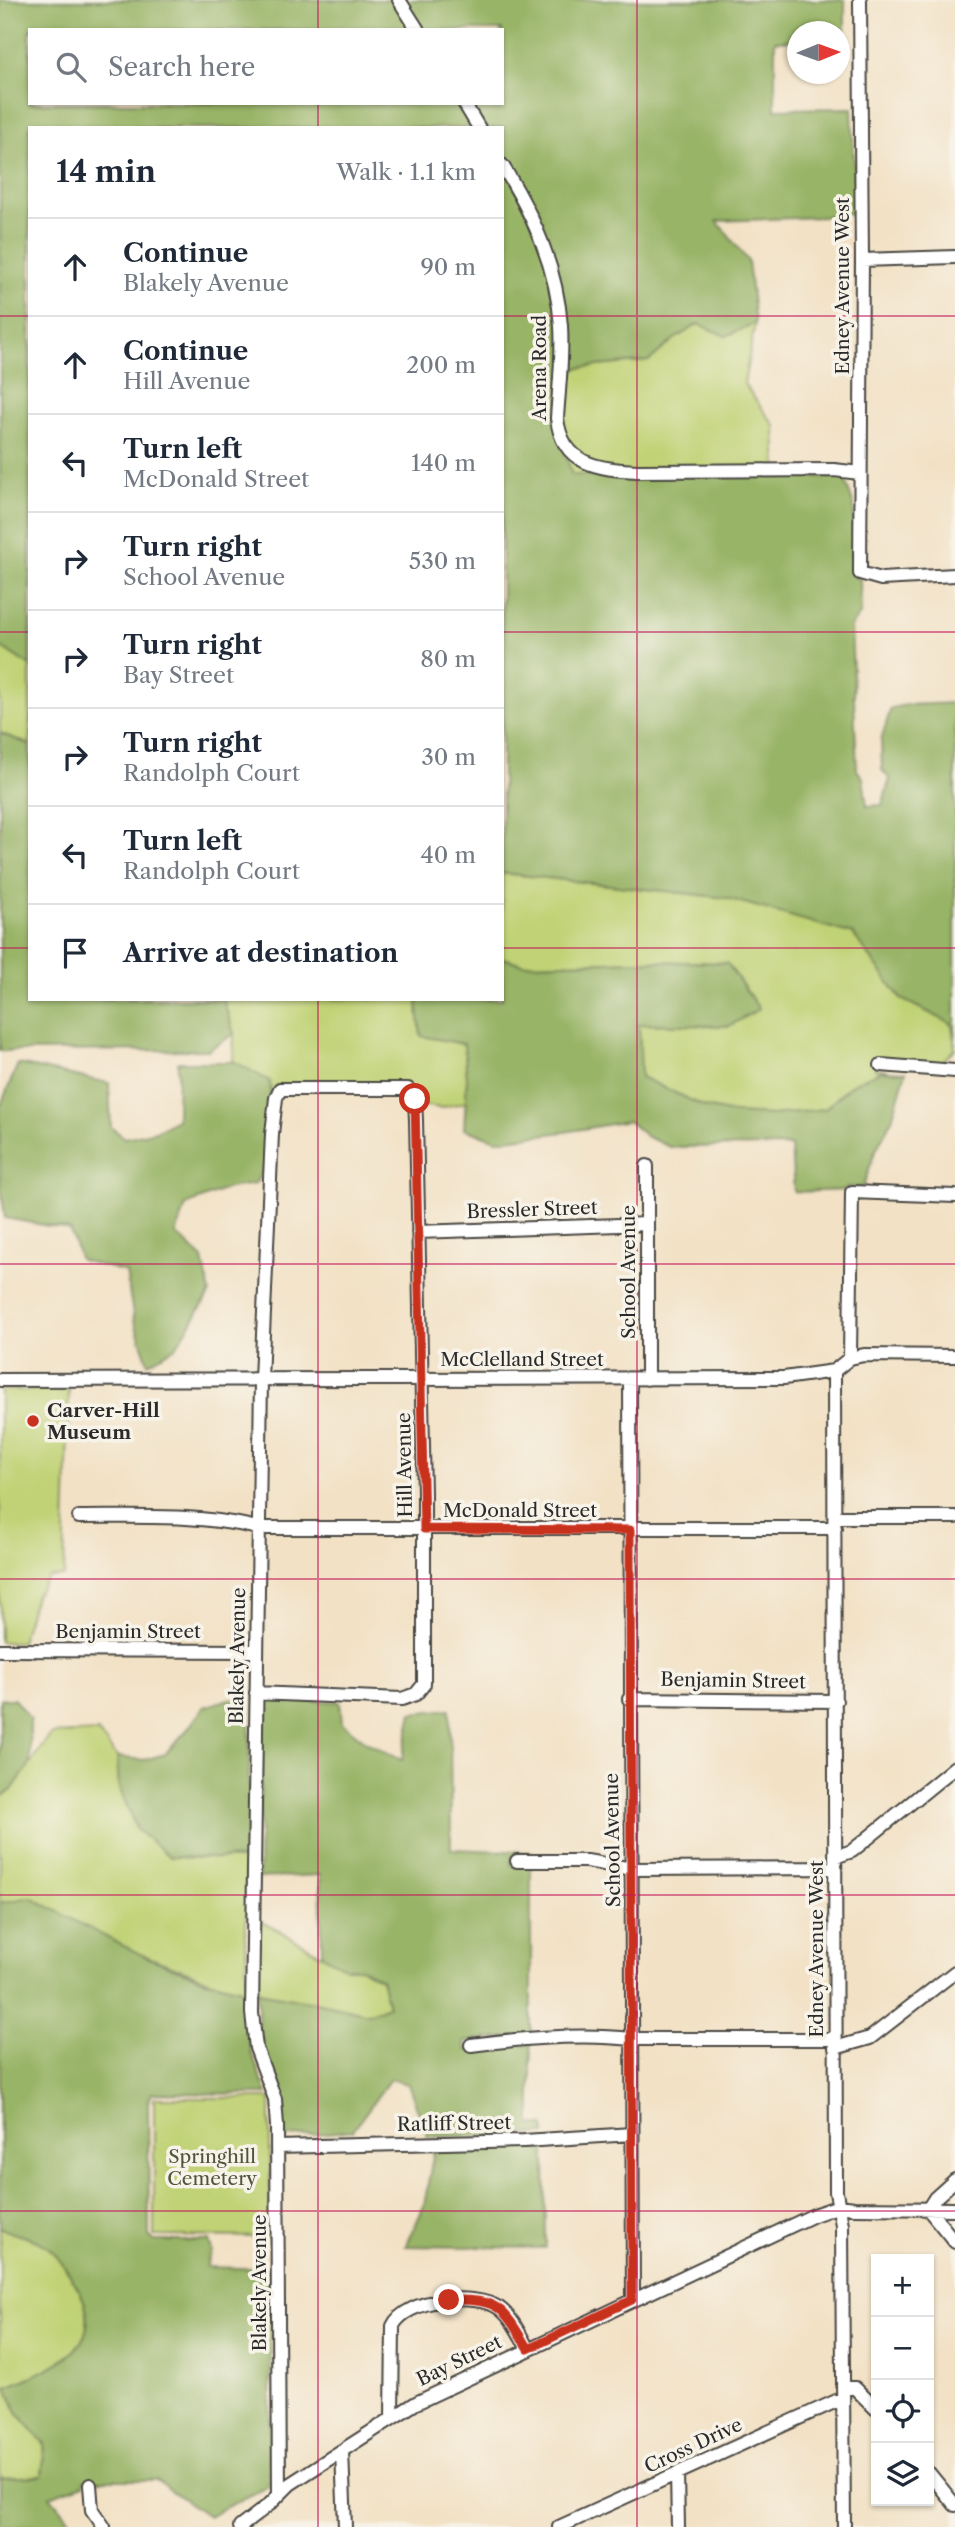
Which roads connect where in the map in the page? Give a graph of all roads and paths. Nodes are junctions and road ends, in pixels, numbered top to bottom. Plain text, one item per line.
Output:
1 (399, 0) edge
2 (860, 0) edge
3 (417, 28) edge
4 (465, 105) edge
5 (478, 126) edge
6 (504, 169) edge
7 (955, 257) edge
8 (862, 260) junction
9 (860, 473) junction
10 (955, 575) edge
11 (881, 1065) dead end
12 (955, 1071) edge
13 (648, 1166) dead end
14 (955, 1196) edge
15 (647, 1224) junction
16 (418, 1232) junction
17 (955, 1356) edge
18 (850, 1358) junction
19 (834, 1371) junction
20 (422, 1378) junction
21 (647, 1378) junction
22 (261, 1379) junction
23 (630, 1379) junction
24 (0, 1380) edge
25 (79, 1517) dead end
26 (955, 1517) edge
27 (835, 1523) junction
28 (258, 1528) junction
29 (424, 1529) junction
30 (630, 1530) junction
31 (0, 1650) edge
32 (256, 1651) junction
33 (256, 1693) junction
34 (629, 1699) junction
35 (836, 1701) junction
36 (955, 1767) edge
37 (517, 1861) dead end
38 (835, 1863) junction
39 (632, 1869) junction
40 (952, 1979) edge
41 (632, 2039) junction
42 (835, 2043) junction
43 (471, 2045) dead end
44 (632, 2134) junction
45 (277, 2147) junction
46 (955, 2180) edge
47 (839, 2206) junction
48 (928, 2209) junction
49 (955, 2209) edge
50 (955, 2242) edge
51 (632, 2300) junction
52 (528, 2349) junction
53 (843, 2393) junction
54 (871, 2404) edge
55 (392, 2418) junction
56 (342, 2451) junction
57 (677, 2473) junction
58 (934, 2479) edge
59 (90, 2485) dead end
60 (279, 2495) junction
61 (955, 2505) edge
62 (104, 2527) edge
63 (240, 2527) edge
64 (345, 2527) edge
65 (559, 2527) edge
66 (678, 2527) edge
67 (844, 2527) edge

1 - 3 street
2 - 8 street, Edney Avenue West
4 - 5 street
6 - 9 street, Arena Road
7 - 8 street
8 - 9 street, Edney Avenue West
9 - 10 street, Edney Avenue West
11 - 12 street
13 - 15 street, School Avenue
14 - 18 street
15 - 16 street, Bressler Street
15 - 21 street, School Avenue
16 - 20 street, Hill Avenue
16 - 22 street, Blakely Avenue
17 - 18 street
18 - 19 street
19 - 21 street, McClelland Street
19 - 27 street, Edney Avenue West
20 - 22 street, McClelland Street
20 - 23 street, McClelland Street
20 - 29 street, Hill Avenue
21 - 23 street, McClelland Street
22 - 24 street, McClelland Street
22 - 28 street, Blakely Avenue
23 - 30 street, School Avenue
25 - 28 street, McDonald Street
26 - 27 street, McDonald Street
27 - 30 street, McDonald Street
27 - 35 street, Edney Avenue West
28 - 29 street, McDonald Street
28 - 32 street, Blakely Avenue
29 - 30 street, McDonald Street
29 - 33 street, Hill Avenue
30 - 34 street, School Avenue
31 - 32 street, Benjamin Street
32 - 33 street, Blakely Avenue
33 - 45 street, Blakely Avenue
34 - 35 street, Benjamin Street
34 - 39 street, School Avenue
35 - 38 street, Edney Avenue West
36 - 38 street
37 - 39 street
38 - 39 street
38 - 42 street, Edney Avenue West
39 - 41 street, School Avenue
40 - 42 street
41 - 42 street
41 - 43 street
41 - 44 street, School Avenue
42 - 47 street, Edney Avenue West
44 - 45 street, Ratliff Street
44 - 51 street, School Avenue
45 - 60 street, Blakely Avenue
46 - 48 street
47 - 48 street, Bay Street
47 - 51 street, Bay Street
47 - 53 street, Edney Avenue West
48 - 49 street, Bay Street
48 - 50 street
51 - 52 street, Bay Street
52 - 55 street, Bay Street
52 - 55 street
53 - 54 street
53 - 57 street, Cross Drive
53 - 67 street, Edney Avenue West
55 - 56 street, Bay Street
56 - 60 street, Bay Street
56 - 64 street
57 - 65 street, Cross Drive
57 - 66 street
58 - 61 street
59 - 62 street
60 - 63 street, Bay Street

